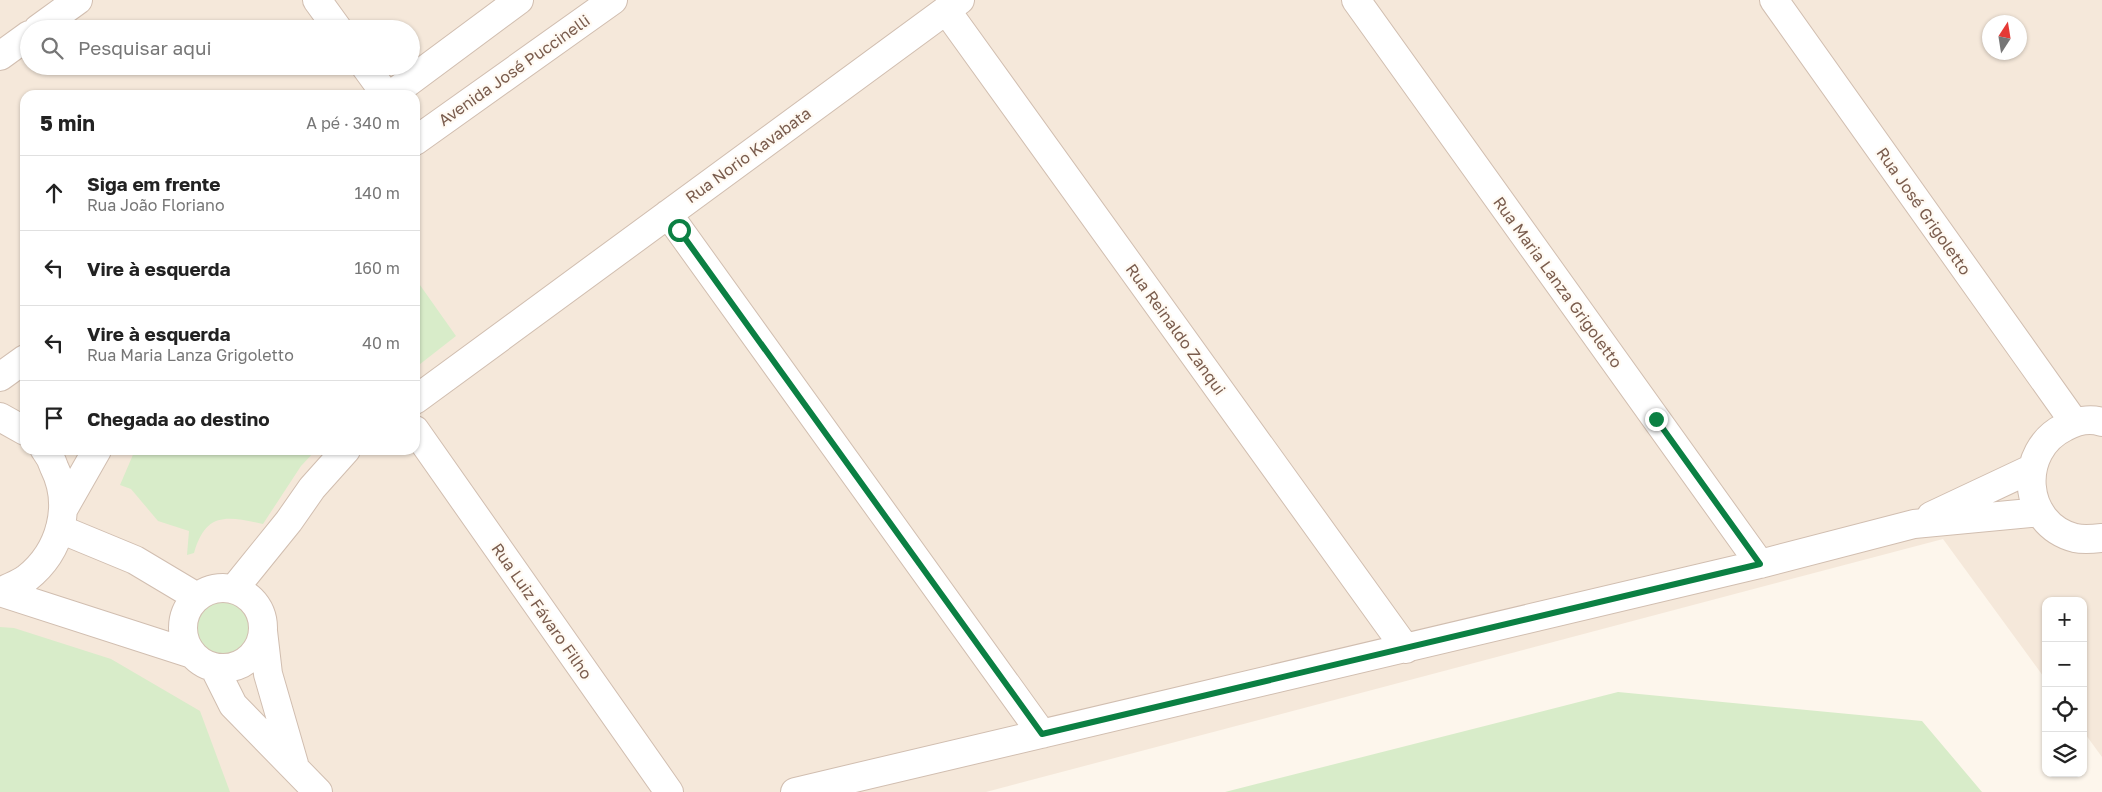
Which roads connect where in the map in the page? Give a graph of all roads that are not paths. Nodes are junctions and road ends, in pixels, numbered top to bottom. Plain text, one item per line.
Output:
1 (78, 0) edge
2 (317, 0) edge
3 (519, 0) edge
4 (613, 0) edge
5 (1356, 0) edge
6 (1774, 0) edge
7 (953, 5) edge
8 (50, 20) edge
9 (331, 20) edge
10 (20, 42) edge
11 (0, 56) edge
12 (420, 73) edge
13 (372, 75) edge
14 (418, 75) edge
15 (382, 90) edge
16 (398, 90) edge
17 (420, 137) edge
18 (668, 214) junction
19 (20, 363) edge
20 (0, 377) edge
21 (420, 396) edge
22 (0, 418) edge
23 (2074, 422) junction
24 (2102, 422) edge
25 (20, 428) edge
26 (420, 437) edge
27 (48, 455) edge
28 (94, 455) edge
29 (342, 455) edge
30 (2031, 469) junction
31 (2040, 512) junction
32 (62, 519) junction
33 (1914, 524) junction
34 (2102, 538) edge
35 (1760, 564) junction
36 (0, 592) edge
37 (244, 596) junction
38 (197, 597) junction
39 (263, 628) junction
40 (1406, 649) junction
41 (203, 661) junction
42 (1042, 734) junction
43 (295, 768) junction
44 (318, 792) edge
45 (669, 792) edge
46 (795, 792) edge

1 - 8 street
2 - 9 street
3 - 12 street
4 - 17 street, Avenida José Puccinelli
5 - 35 street, Rua Maria Lanza Grigoletto
6 - 23 street, Rua José Grigoletto
7 - 18 street, Rua Norio Kavabata
7 - 40 street, Rua Reinaldo Zanqui
10 - 11 street
13 - 15 street
14 - 16 street
18 - 21 street, Rua Norio Kavabata
18 - 42 street
19 - 20 street
22 - 25 street
23 - 24 street
23 - 30 street
26 - 45 street, Rua Luiz Fávaro Filho
27 - 32 street
28 - 32 street
29 - 37 street
30 - 31 street
30 - 33 street
31 - 33 street
31 - 34 street
32 - 36 street
32 - 38 street
33 - 35 street
35 - 40 street
36 - 41 street
37 - 38 street
37 - 39 street
38 - 41 street
39 - 41 street
39 - 43 street
40 - 42 street
41 - 43 street
42 - 46 street
43 - 44 street

